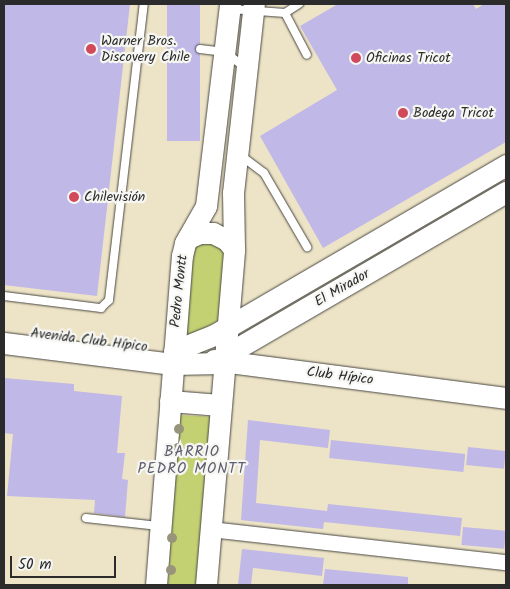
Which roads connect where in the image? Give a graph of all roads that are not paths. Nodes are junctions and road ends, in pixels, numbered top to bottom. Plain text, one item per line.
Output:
1 (144, 4) edge
2 (299, 4) edge
3 (230, 6) edge
4 (254, 7) edge
5 (285, 13) junction
6 (200, 49) dead end
7 (225, 52) junction
8 (307, 55) dead end
9 (246, 73) junction
10 (237, 153) junction
11 (506, 165) edge
12 (506, 192) edge
13 (188, 238) junction
14 (307, 247) dead end
15 (234, 249) junction
16 (4, 296) edge
17 (226, 328) junction
18 (4, 329) edge
19 (259, 336) junction
20 (4, 343) edge
21 (174, 357) junction
22 (223, 363) junction
23 (262, 367) junction
24 (506, 398) edge
25 (170, 400) junction
26 (220, 405) junction
27 (86, 518) dead end
28 (161, 526) junction
29 (210, 529) junction
30 (506, 562) edge
31 (156, 585) edge
32 (206, 585) edge

1 - 16 lane
2 - 5 lane
3 - 4 lane
3 - 7 main road, Pedro Montt
4 - 5 lane
4 - 9 main road
5 - 8 lane
6 - 7 lane
7 - 9 lane
7 - 13 main road, Pedro Montt
9 - 10 main road
10 - 14 lane
10 - 15 main road
11 - 17 main road, El Mirador
12 - 19 main road, El Mirador
13 - 15 main road
13 - 21 main road, Pedro Montt
15 - 17 main road
17 - 21 main road, El Mirador
17 - 22 main road
18 - 21 main road, Avenida Club Hípico
19 - 22 main road, El Mirador
19 - 23 main road
20 - 21 main road, Avenida Club Hípico
21 - 22 main road, Club Hípico
21 - 25 main road, Pedro Montt
22 - 23 main road, Club Hípico
22 - 26 main road
23 - 24 main road, Club Hípico
25 - 26 main road
25 - 28 main road, Pedro Montt
26 - 29 main road
27 - 28 lane
28 - 31 main road, Pedro Montt
29 - 30 street
29 - 32 main road

